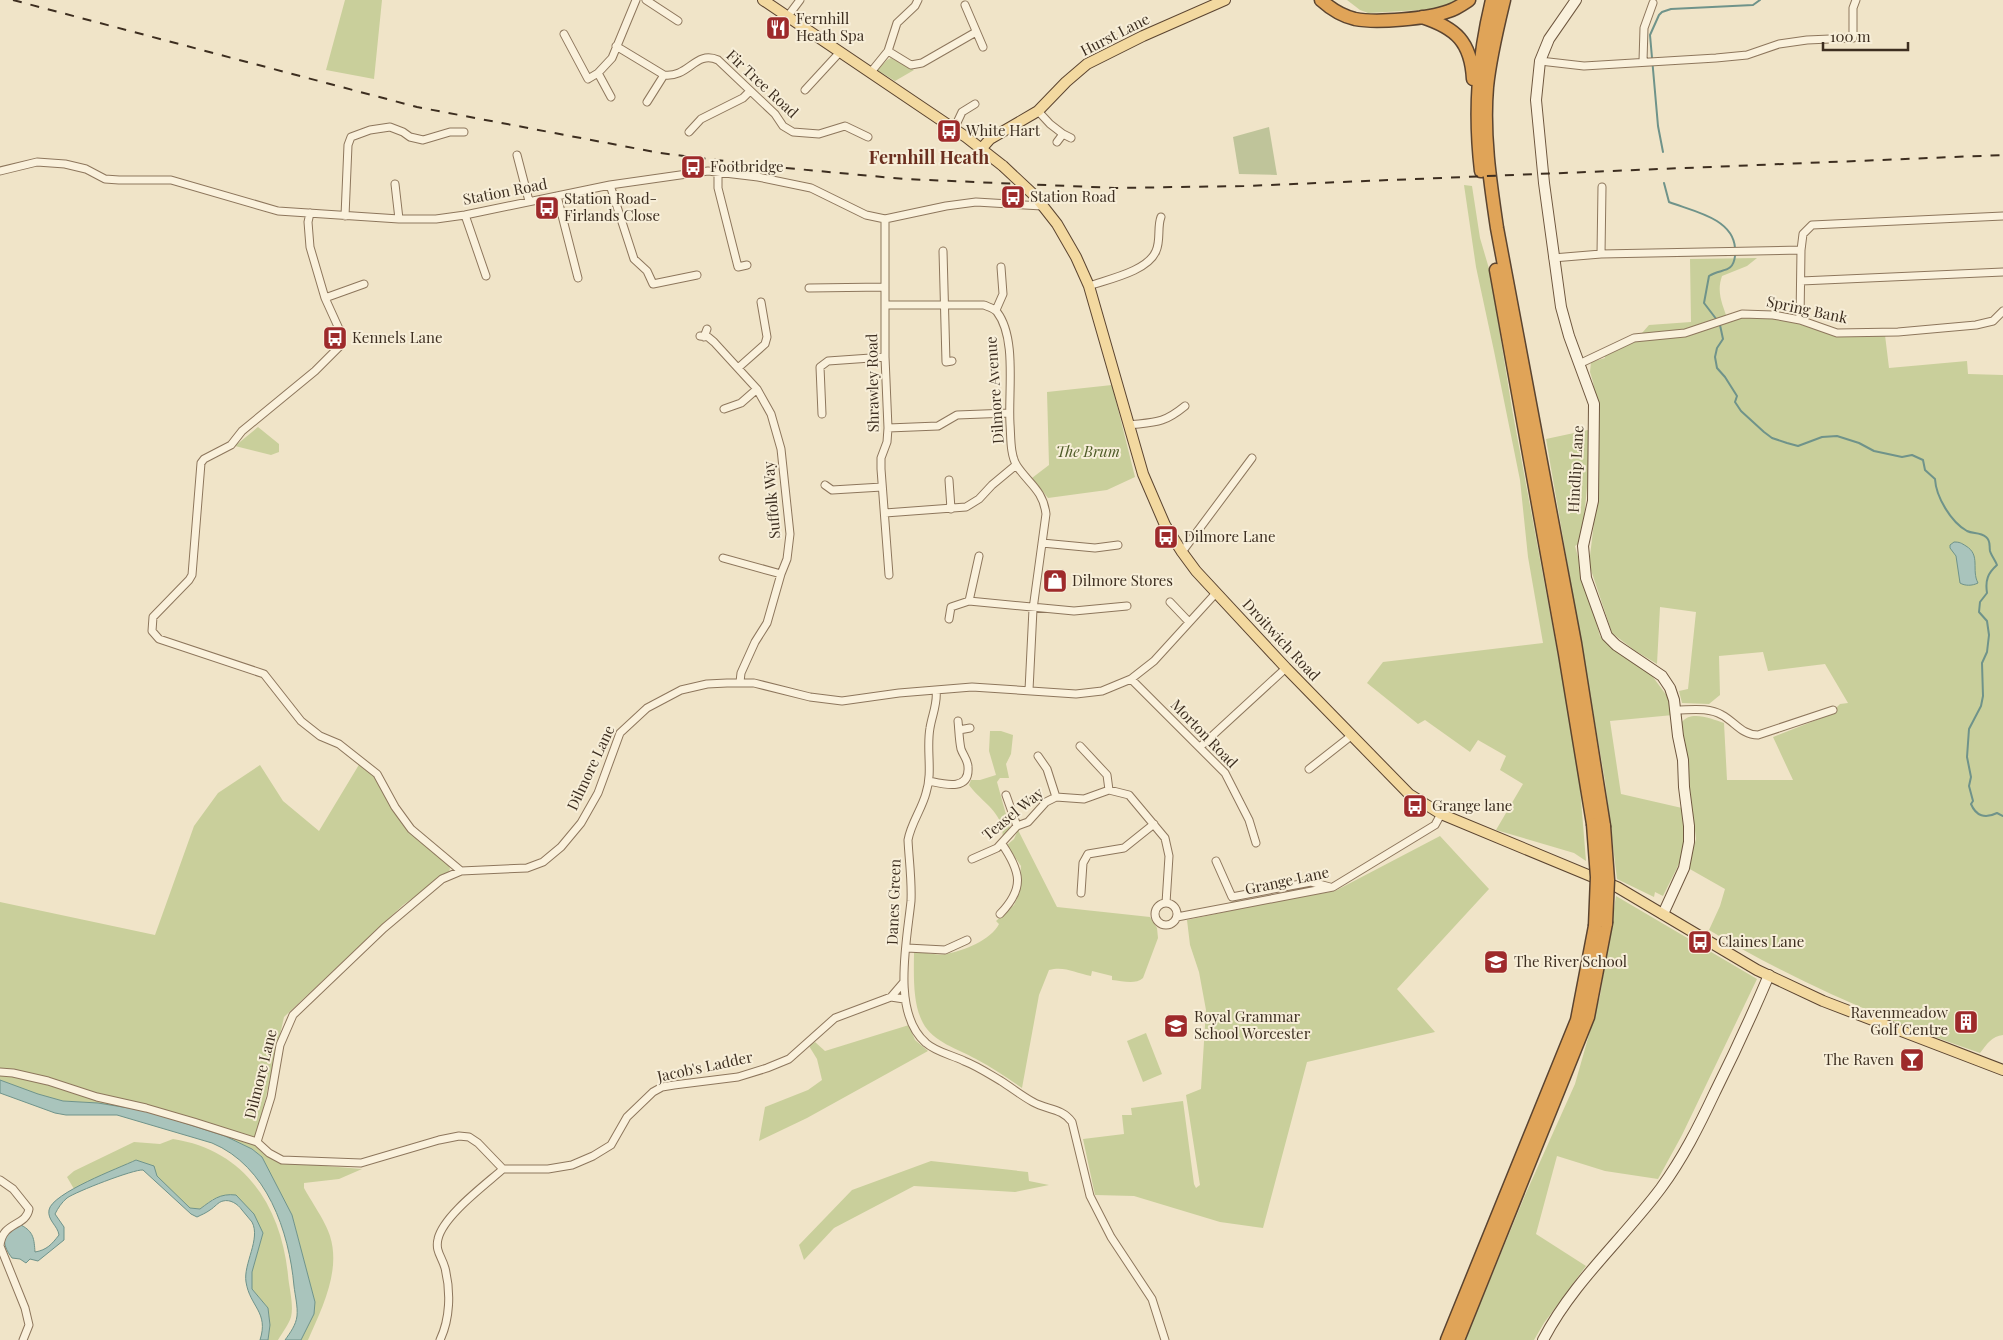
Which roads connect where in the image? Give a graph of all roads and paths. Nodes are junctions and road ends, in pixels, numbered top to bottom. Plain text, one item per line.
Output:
1 (636, 0) edge
2 (646, 0) edge
3 (763, 0) edge
4 (800, 0) edge
5 (918, 0) edge
6 (1225, 0) edge
7 (1321, 0) edge
8 (1469, 0) edge
9 (1492, 0) edge
10 (1504, 0) edge
11 (1576, 0) edge
12 (1856, 0) edge
13 (1653, 3) dead end
14 (965, 5) dead end
15 (788, 16) junction
16 (1420, 17) junction
17 (678, 21) dead end
18 (976, 32) junction
19 (564, 34) dead end
20 (616, 46) junction
21 (982, 47) dead end
22 (888, 51) junction
23 (840, 52) junction
24 (1647, 61) junction
25 (1540, 62) junction
26 (871, 72) junction
27 (598, 73) junction
28 (664, 75) junction
29 (805, 90) dead end
30 (750, 91) junction
31 (610, 97) dead end
32 (647, 102) dead end
33 (1476, 102) junction
34 (975, 104) dead end
35 (1038, 111) junction
36 (954, 129) junction
37 (464, 132) dead end
38 (689, 132) dead end
39 (1062, 134) junction
40 (868, 137) dead end
41 (1071, 138) dead end
42 (1057, 142) dead end
43 (982, 148) junction
44 (517, 155) dead end
45 (0, 171) edge
46 (718, 172) junction
47 (395, 184) dead end
48 (610, 186) junction
49 (1602, 187) dead end
50 (557, 196) junction
51 (529, 201) junction
52 (1042, 206) junction
53 (310, 213) junction
54 (465, 215) junction
55 (345, 216) junction
56 (2003, 216) edge
57 (1161, 217) dead end
58 (399, 219) junction
59 (885, 220) junction
60 (1801, 250) junction
61 (943, 251) dead end
62 (1601, 254) junction
63 (1553, 258) junction
64 (747, 265) dead end
65 (1001, 267) dead end
66 (2003, 272) edge
67 (697, 275) dead end
68 (486, 276) dead end
69 (578, 278) dead end
70 (1801, 281) junction
71 (364, 284) dead end
72 (885, 286) junction
73 (1090, 286) junction
74 (809, 288) dead end
75 (325, 298) junction
76 (885, 305) junction
77 (944, 305) junction
78 (760, 308) dead end
79 (996, 310) junction
80 (2003, 311) edge
81 (1800, 320) junction
82 (704, 334) dead end
83 (885, 357) junction
84 (952, 361) dead end
85 (1579, 364) junction
86 (738, 368) junction
87 (757, 390) junction
88 (1185, 406) dead end
89 (724, 408) dead end
90 (1009, 413) junction
91 (822, 414) dead end
92 (1128, 425) junction
93 (888, 428) junction
94 (1252, 458) dead end
95 (1016, 465) junction
96 (949, 480) dead end
97 (825, 484) dead end
98 (882, 486) junction
99 (951, 509) junction
100 (886, 514) junction
101 (1042, 543) junction
102 (1118, 545) dead end
103 (1182, 552) junction
104 (979, 556) dead end
105 (724, 558) dead end
106 (781, 574) junction
107 (889, 575) dead end
108 (1216, 593) junction
109 (969, 602) junction
110 (1170, 602) dead end
111 (1127, 606) dead end
112 (1033, 609) junction
113 (949, 619) dead end
114 (1189, 622) junction
115 (1286, 668) junction
116 (1131, 679) junction
117 (740, 682) junction
118 (936, 690) junction
119 (1029, 690) junction
120 (1676, 710) junction
121 (1833, 710) dead end
122 (958, 721) dead end
123 (970, 728) dead end
124 (959, 730) junction
125 (1351, 736) junction
126 (1080, 746) dead end
127 (1200, 747) junction
128 (1038, 756) dead end
129 (1309, 768) dead end
130 (929, 781) junction
131 (1109, 790) junction
132 (1006, 795) dead end
133 (1056, 797) junction
134 (1441, 814) junction
135 (1154, 824) junction
136 (1598, 825) junction
137 (1017, 826) junction
138 (1256, 843) dead end
139 (1002, 844) junction
140 (972, 859) dead end
141 (1216, 861) dead end
142 (461, 871) junction
143 (1333, 887) junction
144 (1081, 893) dead end
145 (1166, 902) junction
146 (1000, 914) dead end
147 (1663, 914) junction
148 (1177, 916) junction
149 (1600, 924) junction
150 (967, 940) dead end
151 (907, 948) junction
152 (1769, 975) junction
153 (903, 983) junction
154 (891, 997) junction
155 (904, 999) junction
156 (2003, 1070) edge
157 (0, 1072) edge
158 (257, 1142) junction
159 (503, 1169) junction
160 (0, 1180) edge
161 (23, 1340) edge
162 (440, 1340) edge
163 (1165, 1340) edge
164 (1447, 1340) edge
165 (1458, 1340) edge
166 (1543, 1340) edge

1 - 20 street
2 - 17 street
3 - 15 main road, Droitwich Road
4 - 15 street
5 - 22 street
6 - 35 main road, Hurst Lane
7 - 16 highway
8 - 16 highway
9 - 33 highway
10 - 136 highway
11 - 25 street, Hindlip Lane
12 - 24 street
13 - 24 street
14 - 18 street
15 - 23 main road, Droitwich Road
16 - 33 highway
18 - 21 street
18 - 22 street
19 - 27 street
20 - 27 street
20 - 28 street
22 - 26 street
23 - 26 main road, Droitwich Road
23 - 29 street
24 - 25 street
25 - 63 street, Hindlip Lane
26 - 36 main road, Droitwich Road
27 - 31 street
28 - 30 street, Fir Tree Road
28 - 32 street
30 - 38 street
30 - 40 street, Fir Tree Road
33 - 136 highway
34 - 36 street
35 - 39 street
35 - 43 main road, Hurst Lane
36 - 43 main road, Droitwich Road
37 - 55 street
39 - 41 street
39 - 42 street
43 - 52 main road, Droitwich Road, bridge
44 - 51 street
45 - 53 street, Station Road
46 - 48 street, Station Road
46 - 59 street, Station Road
46 - 64 street
47 - 58 street
48 - 50 street, Station Road
48 - 67 street
49 - 62 street
50 - 51 street, Station Road
50 - 69 street
51 - 54 street, Station Road
52 - 59 street
52 - 73 main road, Droitwich Road
53 - 55 street, Station Road
53 - 75 street
54 - 58 street, Station Road
54 - 68 street
55 - 58 street, Station Road
56 - 60 street
57 - 73 street
59 - 72 street, Shrawley Road
60 - 62 street
60 - 70 street
61 - 77 street
62 - 63 street
63 - 85 street, Hindlip Lane
65 - 79 street
66 - 70 street
70 - 81 street
71 - 75 street
72 - 74 street
72 - 76 street, Shrawley Road
73 - 92 main road, Droitwich Road
75 - 142 street
76 - 77 street
76 - 83 street, Shrawley Road
77 - 79 street
77 - 84 street
78 - 86 street
79 - 90 street, Dilmore Avenue
80 - 81 street, Spring Bank
81 - 85 street, Spring Bank
82 - 86 street, Suffolk Way
83 - 91 street
83 - 93 street, Shrawley Road
85 - 120 street, Hindlip Lane
86 - 87 street, Suffolk Way
87 - 89 street
87 - 106 street, Suffolk Way
88 - 92 street
90 - 93 street
90 - 95 street, Dilmore Avenue
92 - 103 main road, Droitwich Road
93 - 98 street, Shrawley Road
94 - 103 street
95 - 99 street
95 - 101 street
96 - 99 street
97 - 98 street
98 - 100 street, Shrawley Road
99 - 100 street
100 - 107 street, Shrawley Road
101 - 102 street
101 - 112 street
103 - 108 main road, Droitwich Road
104 - 109 street
105 - 106 street
106 - 117 street, Suffolk Way
108 - 114 street, Dilmore Lane
108 - 115 main road, Droitwich Road
109 - 112 street
109 - 113 street
110 - 114 street
111 - 112 street
112 - 119 street
114 - 116 street, Dilmore Lane
115 - 125 main road, Droitwich Road
115 - 127 street
116 - 119 street, Dilmore Lane
116 - 127 street, Morton Road
117 - 118 street, Dilmore Lane
117 - 142 street, Dilmore Lane
118 - 119 street, Dilmore Lane
118 - 130 street, Danes Green
120 - 121 street
120 - 147 street, Hindlip Lane
122 - 124 street
123 - 124 street
124 - 130 street
125 - 129 street
125 - 134 main road, Droitwich Road
126 - 131 street
127 - 138 street, Morton Road
128 - 133 street
130 - 151 street, Danes Green
131 - 133 street, Teasel Way
131 - 135 street
132 - 137 street
133 - 137 street, Teasel Way
134 - 143 street, Grange Lane
134 - 147 main road, Droitwich Road
135 - 144 street
135 - 145 street
136 - 149 highway, bridge
137 - 139 street, Teasel Way
139 - 140 street, Teasel Way
139 - 146 street
141 - 143 street
142 - 158 street, Dilmore Lane
143 - 148 street, Grange Lane
145 - 148 street
145 - 148 street
147 - 152 main road, Droitwich Road
149 - 164 highway
149 - 165 highway
150 - 151 street
151 - 153 street, Danes Green
152 - 156 main road, Droitwich Road
152 - 166 street
153 - 154 street, Jacob's Ladder
153 - 155 street, Danes Green
154 - 155 street, Jacob's Ladder
154 - 159 street, Jacob's Ladder
155 - 163 street, Danes Green
157 - 158 street
158 - 159 street
159 - 162 street
160 - 161 street

